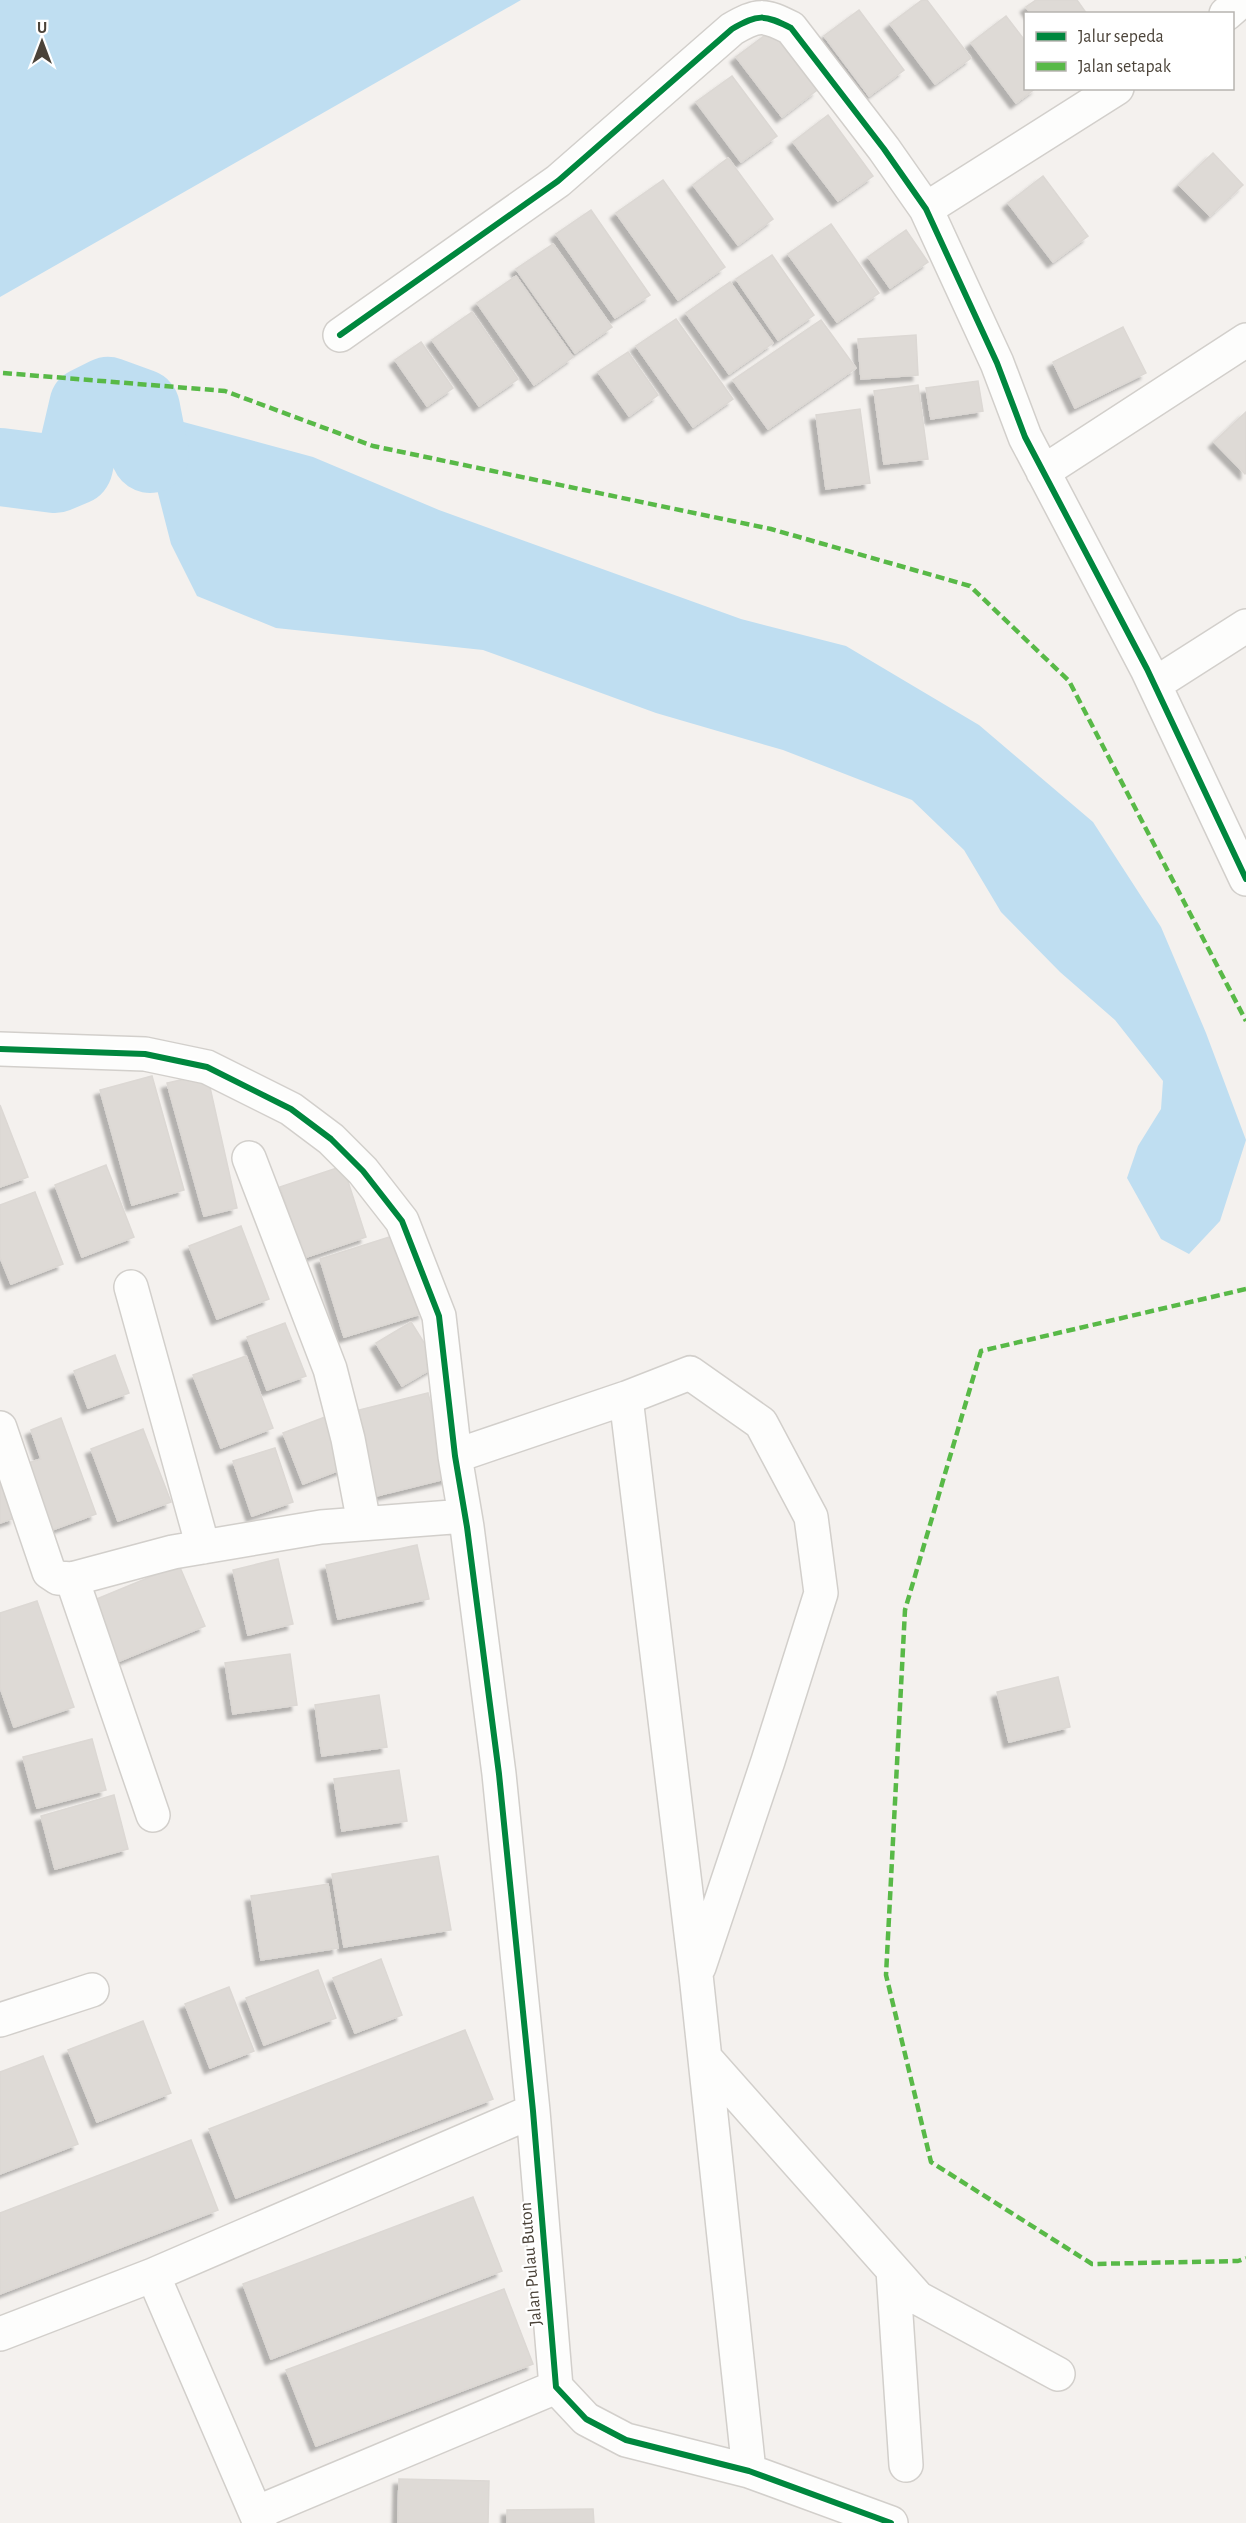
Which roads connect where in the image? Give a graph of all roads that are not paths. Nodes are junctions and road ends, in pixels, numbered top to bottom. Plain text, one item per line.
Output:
1 (1242, 0) edge
2 (1228, 12) edge
3 (1114, 90) edge
4 (926, 208) junction
5 (340, 335) dead end
6 (1246, 340) edge
7 (1043, 472) junction
8 (1246, 626) edge
9 (1155, 684) junction
10 (1246, 879) edge
11 (0, 1049) edge
12 (249, 1158) dead end
13 (130, 1287) dead end
14 (626, 1398) junction
15 (0, 1428) edge
16 (455, 1456) junction
17 (465, 1516) junction
18 (364, 1523) junction
19 (203, 1547) junction
20 (72, 1579) junction
21 (153, 1815) dead end
22 (696, 1975) junction
23 (92, 1990) dead end
24 (0, 2020) edge
25 (706, 2059) junction
26 (533, 2111) junction
27 (893, 2270) junction
28 (153, 2275) junction
29 (0, 2334) edge
30 (1058, 2374) dead end
31 (556, 2387) junction
32 (906, 2465) dead end
33 (749, 2471) junction
34 (258, 2518) edge
35 (891, 2523) edge

1 - 2 street
3 - 4 street
4 - 5 street
4 - 7 street
6 - 7 street
7 - 9 street
8 - 9 street
9 - 10 street
11 - 16 street, Jalan Pulau Buton
12 - 18 street
13 - 19 street
14 - 16 street
14 - 22 street
14 - 22 street
15 - 20 street
16 - 17 street, Jalan Pulau Buton
17 - 18 street
17 - 26 street, Jalan Pulau Buton
18 - 19 street
19 - 20 street
20 - 21 street
22 - 25 street
23 - 24 street
25 - 27 street
25 - 33 street
26 - 28 street
26 - 31 street, Jalan Pulau Buton
27 - 30 street
27 - 32 street
28 - 29 street
28 - 34 street
31 - 33 street
31 - 34 street
33 - 35 street

